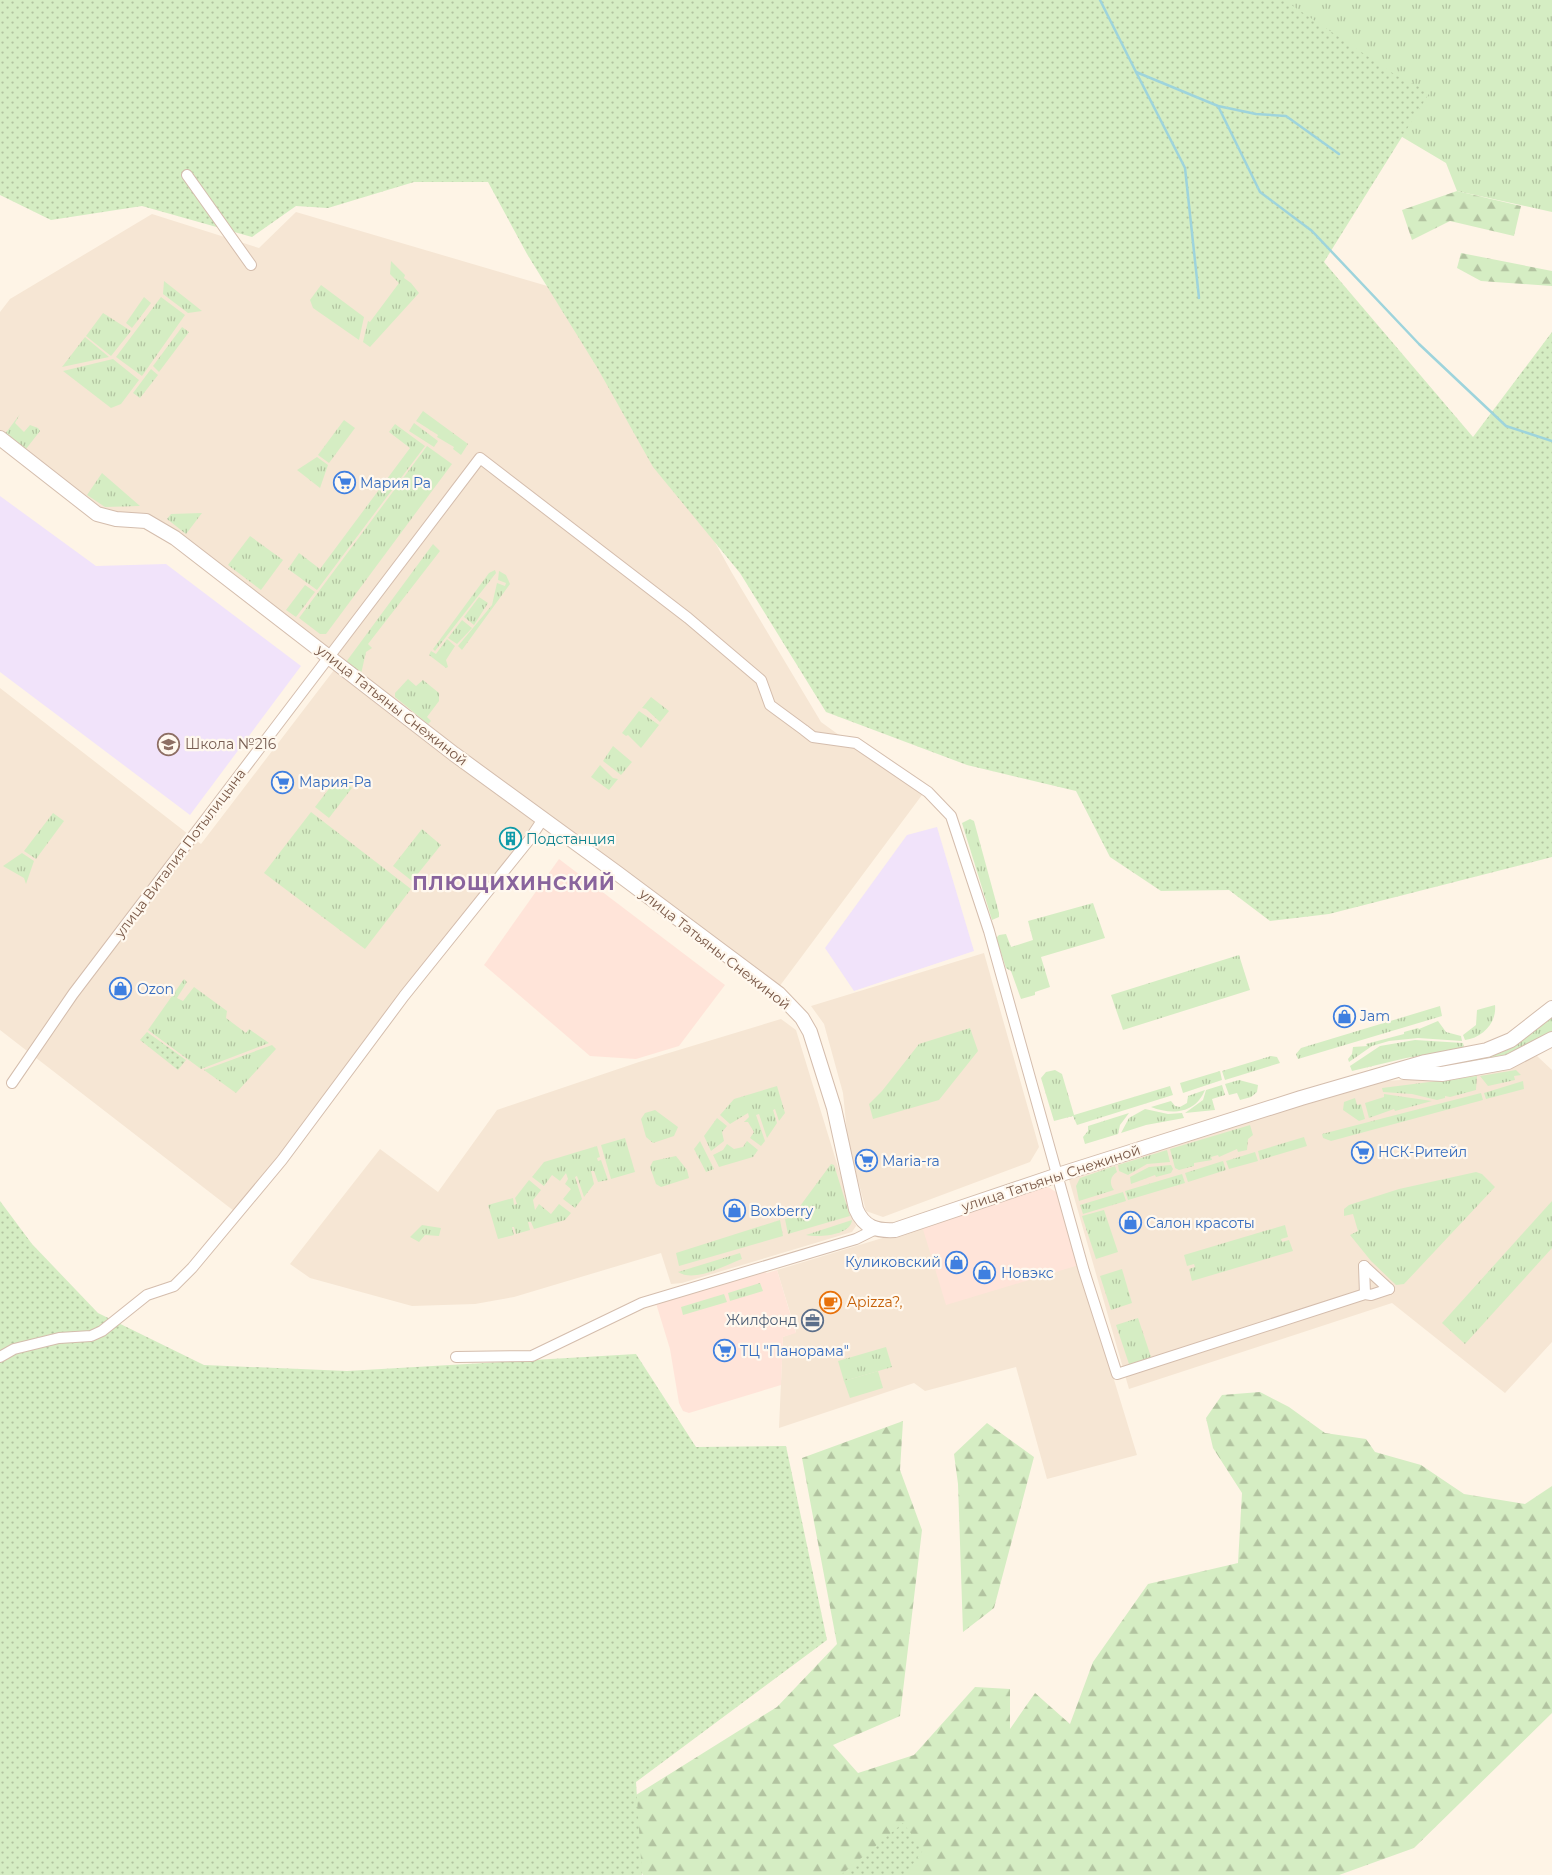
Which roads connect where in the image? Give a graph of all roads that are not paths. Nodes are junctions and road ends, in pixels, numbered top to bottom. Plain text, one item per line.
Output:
1 (187, 175) dead end
2 (251, 266) dead end
3 (0, 438) edge
4 (330, 657) junction
5 (543, 819) junction
6 (1552, 1008) edge
7 (1552, 1039) edge
8 (1396, 1072) junction
9 (12, 1083) dead end
10 (1058, 1175) junction
11 (874, 1230) junction
12 (1365, 1294) dead end
13 (0, 1357) edge
14 (456, 1357) dead end

1 - 2 street
3 - 4 street, улица Татьяны Снежиной
4 - 5 street, улица Татьяны Снежиной
4 - 9 street, улица Виталия Потылицына
4 - 10 street, улица Виталия Потылицына
5 - 11 street, улица Татьяны Снежиной
5 - 13 street
6 - 8 street, улица Татьяны Снежиной
7 - 8 street, улица Татьяны Снежиной
8 - 10 street, улица Татьяны Снежиной
10 - 11 street, улица Татьяны Снежиной
10 - 12 street
11 - 14 street

